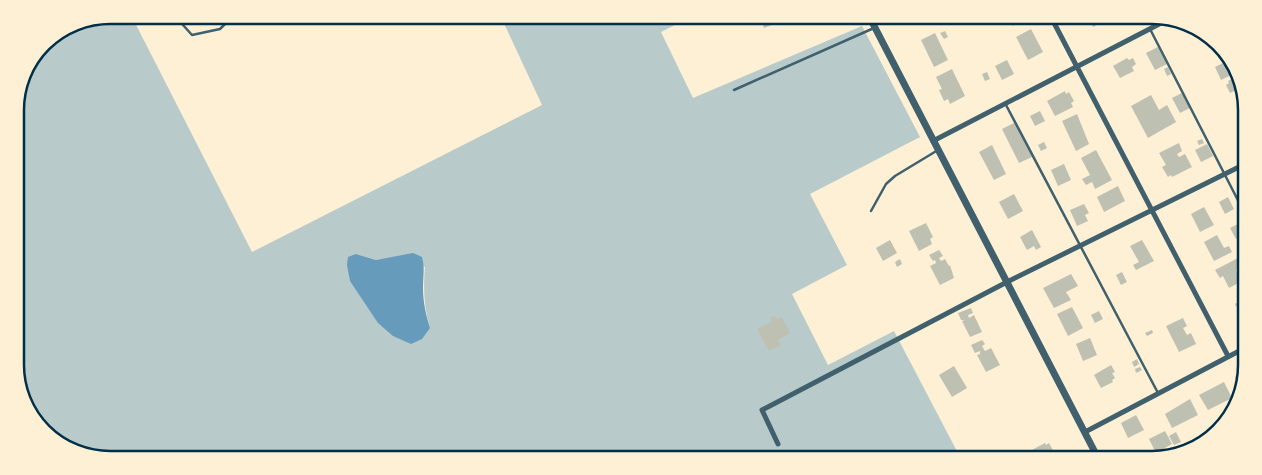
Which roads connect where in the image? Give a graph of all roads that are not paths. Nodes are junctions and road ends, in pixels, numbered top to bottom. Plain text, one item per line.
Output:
1 (182, 24) edge
2 (225, 24) edge
3 (872, 24) edge
4 (1055, 24) edge
5 (1160, 24) edge
6 (874, 28) junction
7 (1150, 29) junction
8 (1077, 68) junction
9 (734, 90) dead end
10 (1006, 105) junction
11 (933, 141) junction
12 (938, 150) junction
13 (1238, 167) edge
14 (1224, 174) junction
15 (1238, 202) edge
16 (871, 211) dead end
17 (1151, 211) junction
18 (1081, 247) junction
19 (1007, 282) junction
20 (1238, 351) edge
21 (1228, 356) junction
22 (1158, 393) junction
23 (1085, 432) junction
24 (778, 444) dead end
25 (1094, 451) edge

1 - 2 lane
3 - 6 street
4 - 8 street
5 - 7 street
6 - 9 lane
6 - 11 street
7 - 8 street
7 - 14 lane
8 - 10 street
8 - 17 street
10 - 11 street
10 - 18 lane
11 - 12 street
12 - 16 lane
12 - 19 street
13 - 14 street
14 - 15 lane
14 - 17 street
17 - 18 street
17 - 21 street
18 - 19 street
18 - 22 lane
19 - 23 street
19 - 24 street
20 - 21 street
21 - 22 street
22 - 23 street
23 - 25 street

